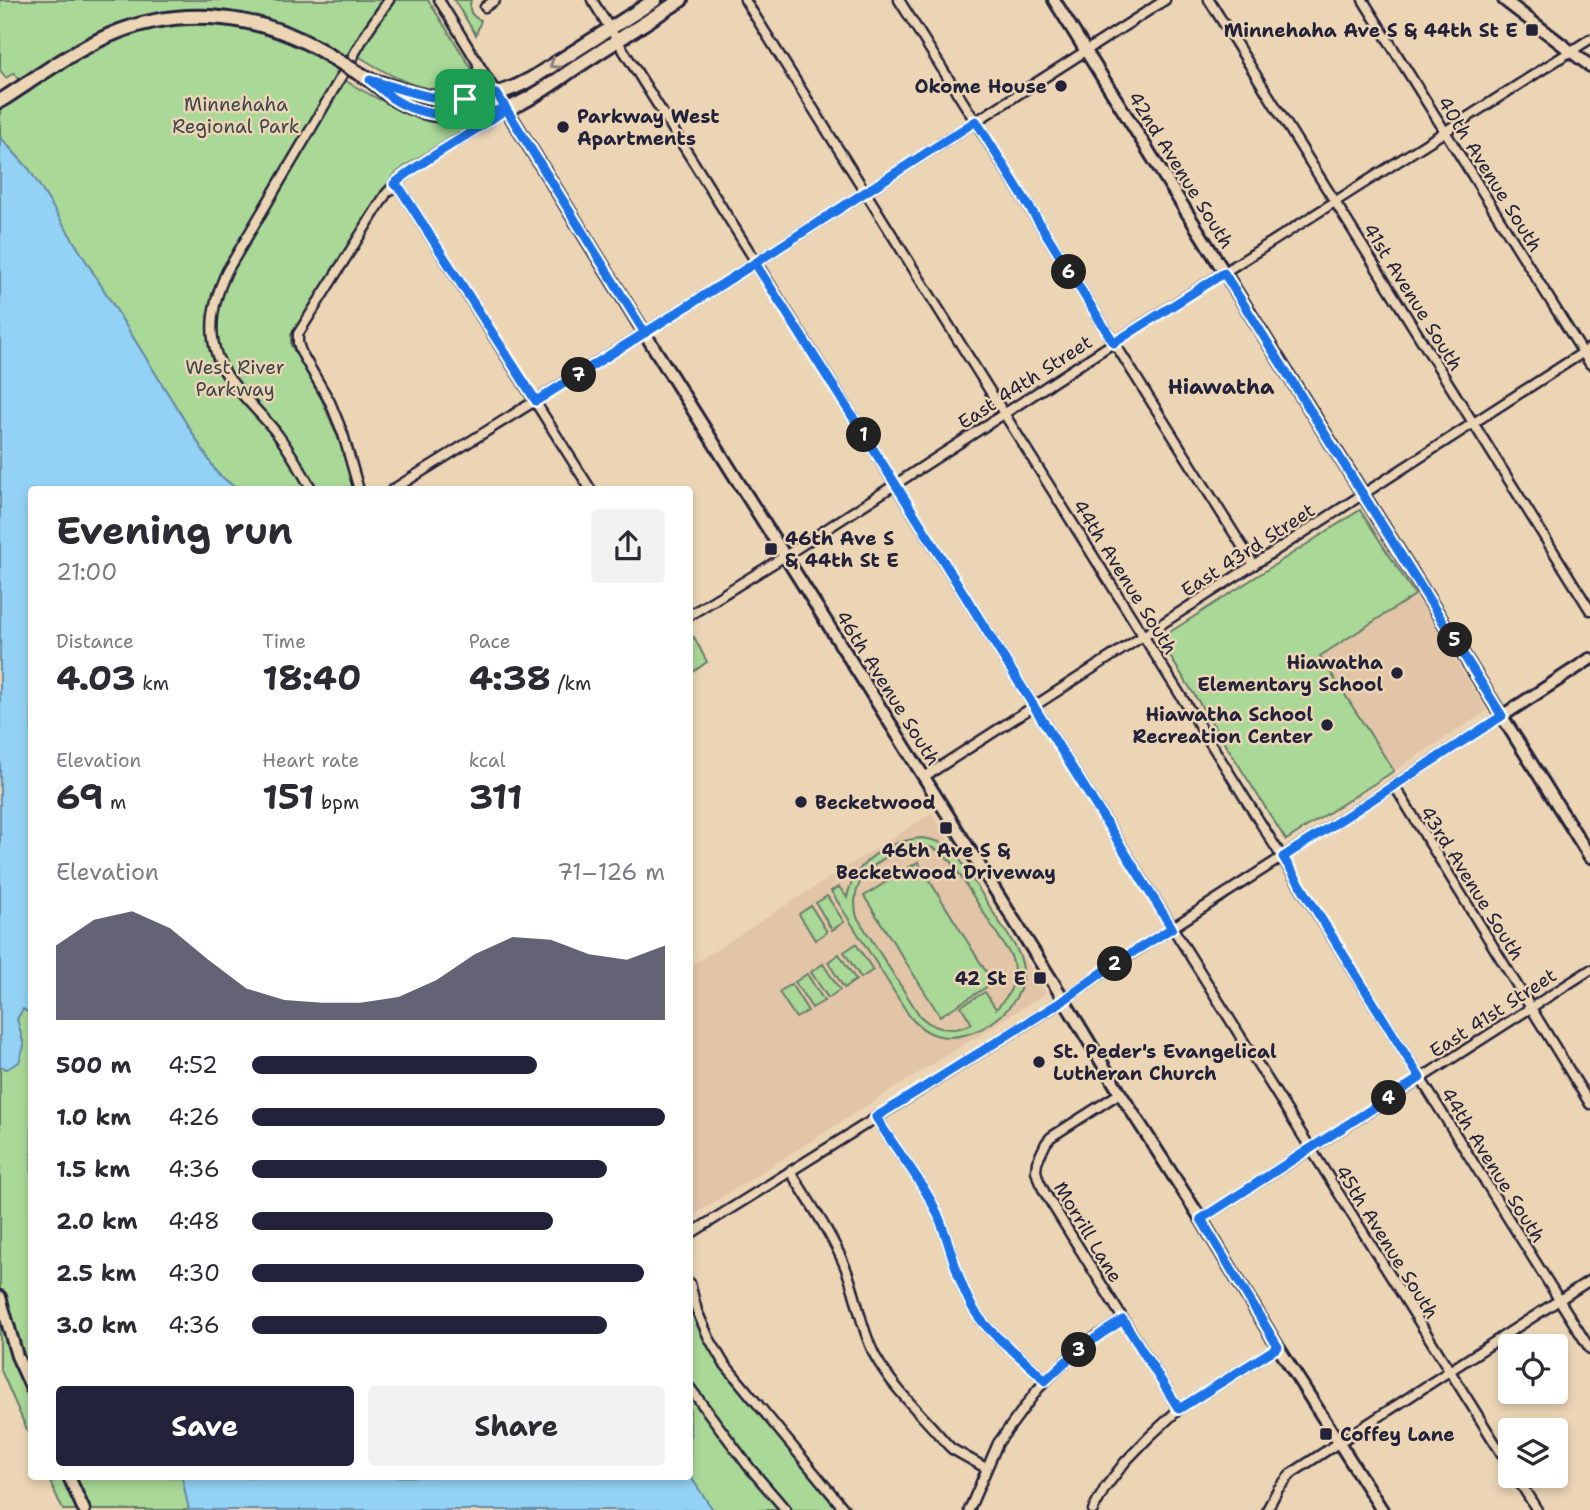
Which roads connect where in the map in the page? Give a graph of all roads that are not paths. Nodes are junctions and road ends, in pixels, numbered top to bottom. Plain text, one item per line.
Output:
1 (389, 0) edge
2 (439, 0) edge
3 (495, 0) edge
4 (592, 0) edge
5 (655, 0) edge
6 (681, 0) edge
7 (745, 0) edge
8 (900, 0) edge
9 (1054, 0) edge
10 (1165, 0) edge
11 (1209, 0) edge
12 (1363, 0) edge
13 (1504, 0) edge
14 (485, 7) dead end
15 (609, 28) junction
16 (1590, 39) edge
17 (617, 41) junction
18 (1086, 51) junction
19 (1570, 51) junction
20 (477, 61) junction
21 (1590, 66) edge
22 (370, 80) junction
23 (497, 94) junction
24 (465, 99) junction
25 (0, 101) edge
26 (506, 109) junction
27 (976, 121) junction
28 (1445, 131) junction
29 (394, 184) junction
30 (866, 192) junction
31 (1335, 202) junction
32 (755, 263) junction
33 (1224, 273) junction
34 (645, 333) junction
35 (1114, 343) junction
36 (1586, 351) edge
37 (1590, 364) edge
38 (536, 401) junction
39 (1003, 414) junction
40 (1474, 424) junction
41 (896, 485) junction
42 (310, 486) edge
43 (358, 486) edge
44 (398, 486) edge
45 (589, 486) edge
46 (1364, 494) junction
47 (785, 556) junction
48 (1254, 565) junction
49 (1590, 610) edge
50 (693, 613) edge
51 (1144, 636) junction
52 (1590, 659) edge
53 (1034, 707) junction
54 (1502, 716) junction
55 (924, 777) junction
56 (1394, 785) junction
57 (1283, 857) junction
58 (1590, 857) edge
59 (1172, 928) junction
60 (1590, 970) edge
61 (1064, 1000) junction
62 (1530, 1008) junction
63 (1420, 1078) junction
64 (1120, 1093) junction
65 (1590, 1104) edge
66 (876, 1117) junction
67 (1310, 1149) junction
68 (790, 1171) junction
69 (1201, 1219) junction
70 (693, 1232) edge
71 (1590, 1280) edge
72 (693, 1295) edge
73 (0, 1297) edge
74 (1559, 1300) junction
75 (1123, 1320) junction
76 (1278, 1347) junction
77 (1590, 1349) edge
78 (1450, 1370) junction
79 (28, 1380) edge
80 (1045, 1381) junction
81 (693, 1392) edge
82 (1179, 1409) junction
83 (1339, 1441) junction
84 (1498, 1448) edge
85 (986, 1468) junction
86 (70, 1480) edge
87 (1523, 1488) edge
88 (84, 1510) edge
89 (786, 1510) edge
90 (845, 1510) edge
91 (969, 1510) edge
92 (1093, 1510) edge
93 (1267, 1510) edge
94 (1382, 1510) edge
95 (1537, 1510) edge

1 - 42 street
2 - 20 street, 46th Avenue South
3 - 14 street
4 - 15 street, 45th Avenue South
5 - 15 main road
6 - 17 main road
7 - 30 street, 44th Avenue South
8 - 27 street
9 - 18 street, 42nd Avenue South
10 - 18 street
11 - 31 street, 41st Avenue South
12 - 28 street, 40th Avenue South
13 - 19 street
15 - 17 street, 45th Avenue South
15 -> 23 main road
16 - 19 street, East 44th Street
17 - 26 main road
17 - 32 street, 45th Avenue South
18 - 27 street
18 - 33 street, 42nd Avenue South
19 - 21 street
19 - 28 street, East 44th Street
20 - 23 street, 46th Avenue South
20 - 24 street
22 - 24 main road
22 - 25 main road, bridge
22 - 26 main road
23 - 24 main road
23 - 26 street, 46th Avenue South
26 - 29 street
26 - 34 street, 46th Avenue South
27 - 30 street
27 - 35 street
28 - 31 street, East 44th Street
28 - 36 street, 40th Avenue South
29 - 38 street
29 - 43 street
30 - 32 street
30 - 39 street, 44th Avenue South
31 - 33 street, East 44th Street
31 - 40 street, 41st Avenue South
32 - 34 street
32 - 41 street, 45th Avenue South
33 - 35 street, East 44th Street
33 - 46 street, 42nd Avenue South
34 - 38 street
34 - 47 street, 46th Avenue South
35 - 39 street, East 44th Street
35 - 48 street
36 - 37 street, 40th Avenue South
36 - 40 street, East 43rd Street
38 - 44 street
38 - 45 street
39 - 41 street, East 44th Street
39 - 51 street, 44th Avenue South
40 - 46 street, East 43rd Street
40 - 49 street, 41st Avenue South
41 - 47 street, East 44th Street
41 - 53 street, 45th Avenue South
46 - 48 street, East 43rd Street
46 - 54 street, 42nd Avenue South
47 - 50 street, East 44th Street
47 - 55 street, 46th Avenue South
48 - 51 street, East 43rd Street
51 - 53 street, East 43rd Street
51 - 57 street, 44th Avenue South
52 - 54 street
53 - 55 street, East 43rd Street
53 - 59 street, 45th Avenue South
54 - 56 street
54 - 58 street, 42nd Avenue South
55 - 61 street, 46th Avenue South
56 - 57 street
56 - 62 street, 43rd Avenue South
57 - 59 street
57 - 63 street, 44th Avenue South
59 - 61 street
59 - 67 street, 45th Avenue South
60 - 62 street, East 41st Street
61 - 64 street, 46th Avenue South
61 - 66 street
62 - 63 street, East 41st Street
62 - 65 street, 43rd Avenue South
63 - 67 street, East 41st Street
63 - 74 street, 44th Avenue South
64 - 69 street, 46th Avenue South
64 - 75 street, Morrill Lane
66 - 68 street
66 - 80 street
67 - 69 street, East 41st Street
67 - 78 street, 45th Avenue South
68 - 70 street
68 - 85 street
69 - 76 street, 46th Avenue South
71 - 74 street
72 - 90 street
73 - 79 street
74 - 77 street, 44th Avenue South
74 - 78 street
75 - 80 street
75 - 82 street, Morrill Lane
76 - 82 street
76 - 83 street, 46th Avenue South
78 - 83 street
78 - 84 street, 45th Avenue South
80 - 85 street
81 - 89 street
82 - 92 street
83 - 93 street
83 - 94 street, 46th Avenue South
85 - 91 street
86 - 88 street
87 - 95 street

